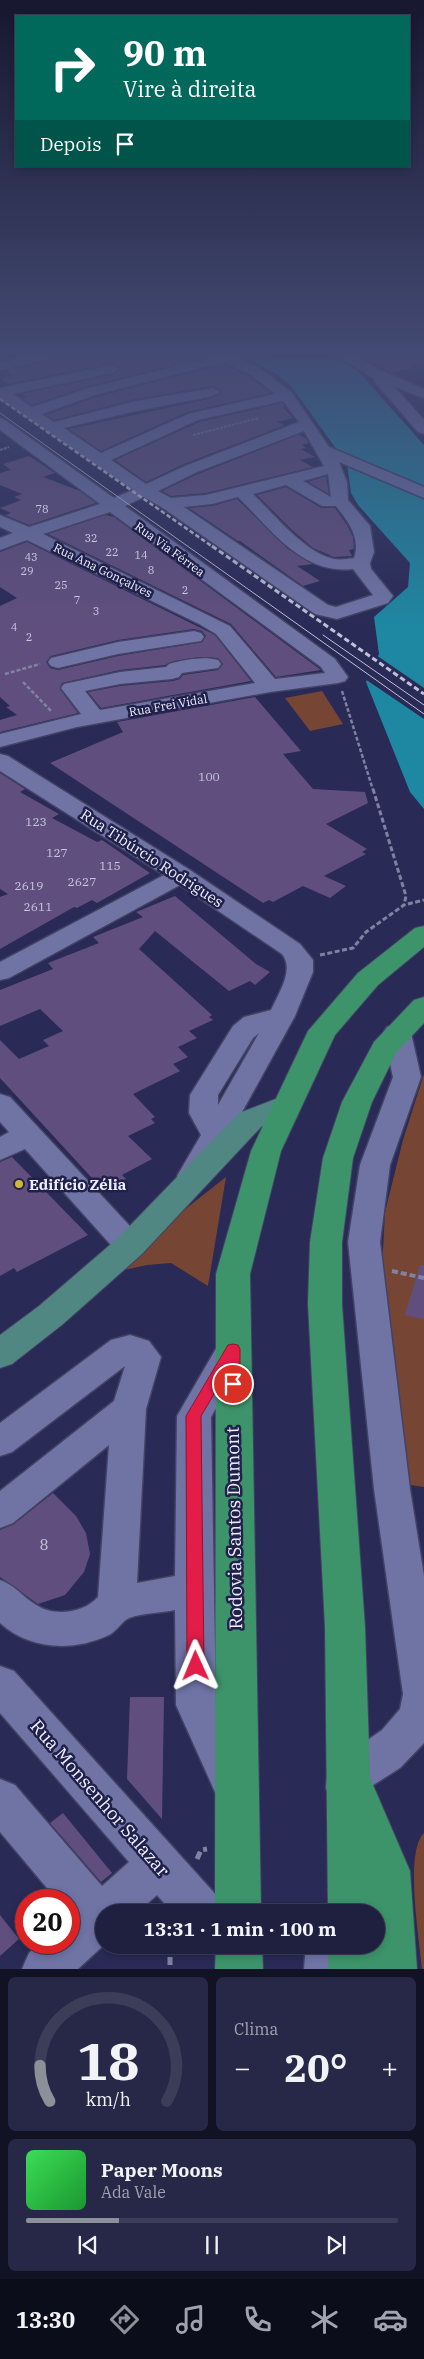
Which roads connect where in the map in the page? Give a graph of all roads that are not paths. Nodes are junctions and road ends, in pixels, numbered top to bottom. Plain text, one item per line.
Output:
1 (28, 446) edge
2 (78, 446) edge
3 (129, 446) edge
4 (251, 446) edge
5 (321, 446) edge
6 (332, 458) junction
7 (98, 460) junction
8 (289, 480) junction
9 (144, 490) junction
10 (240, 491) junction
11 (424, 493) edge
12 (340, 501) junction
13 (168, 504) junction
14 (111, 506) junction
15 (0, 520) edge
16 (27, 533) junction
17 (0, 545) edge
18 (361, 563) junction
19 (206, 620) junction
20 (194, 636) junction
21 (58, 662) road end
22 (211, 664) dead end
23 (174, 670) junction
24 (338, 676) joint
25 (270, 686) junction
26 (168, 705) junction
27 (94, 718) junction
28 (0, 742) edge
29 (0, 761) edge
30 (181, 875) junction
31 (424, 934) edge
32 (0, 972) edge
33 (424, 1006) edge
34 (397, 1033) junction
35 (0, 1104) edge
36 (286, 1104) junction
37 (28, 1134) junction
38 (0, 1150) edge
39 (185, 1190) junction
40 (130, 1246) junction
41 (233, 1349) junction
42 (0, 1354) edge
43 (129, 1409) junction
44 (0, 1442) edge
45 (0, 1512) edge
46 (194, 1590) junction
47 (0, 1597) edge
48 (117, 1603) junction
49 (0, 1684) edge
50 (348, 1778) junction
51 (237, 1794) junction
52 (0, 1800) edge
53 (159, 1865) junction
54 (115, 1904) edge
55 (194, 1904) edge
56 (238, 1904) edge
57 (331, 1904) edge
58 (351, 1904) edge
59 (95, 1906) edge
60 (95, 1922) edge
61 (328, 1954) edge
62 (352, 1954) edge
63 (45, 1969) edge
64 (327, 1969) edge
65 (352, 1969) edge
66 (393, 1969) edge

1 - 14 street, Rua Via Férrea
2 - 7 street
3 - 7 street
4 - 9 street
5 - 6 street
6 - 8 street
6 - 11 street
6 - 12 street
7 - 9 street
8 - 10 street
8 - 12 street
9 - 13 street
9 - 14 street
10 - 13 street
10 - 18 street
12 - 18 street
13 - 18 street
14 - 16 street
14 - 24 street, Rua Via Férrea
15 - 16 street, Rua Ana Gonçalves
16 - 17 street
16 - 19 street, Rua Ana Gonçalves
19 - 20 street
19 - 25 street, Rua Ana Gonçalves
20 - 21 street
20 - 23 street
22 - 23 street
23 - 26 street
23 - 27 lane
24 - 25 street, Rua Frei Vidal
25 - 26 street, Rua Frei Vidal
26 - 27 street, Rua Frei Vidal
27 - 28 street, Rua Frei Vidal
29 - 30 street, Rua Tibúrcio Rodrigues
30 - 32 street
30 - 39 street, Rua Tibúrcio Rodrigues
31 - 36 highway, Rodovia Santos Dumont
33 - 34 highway
34 - 50 highway
34 - 50 street
35 - 37 street
36 - 39 main road
36 - 41 highway, Rodovia Santos Dumont
37 - 38 street
37 - 40 street
39 - 40 main road
40 - 42 main road
41 - 46 street
41 - 51 highway, Rodovia Santos Dumont
43 - 44 street
43 - 45 street
43 - 48 street
46 - 48 street
46 - 51 street
47 - 48 street
49 - 53 street, Rua Monsenhor Salazar
50 - 57 street
50 - 58 highway
50 - 66 highway
51 - 56 highway, Rodovia Santos Dumont
52 - 59 street
53 - 54 street
53 - 55 street, Rua Monsenhor Salazar
60 - 63 street
61 - 64 street
62 - 65 highway

